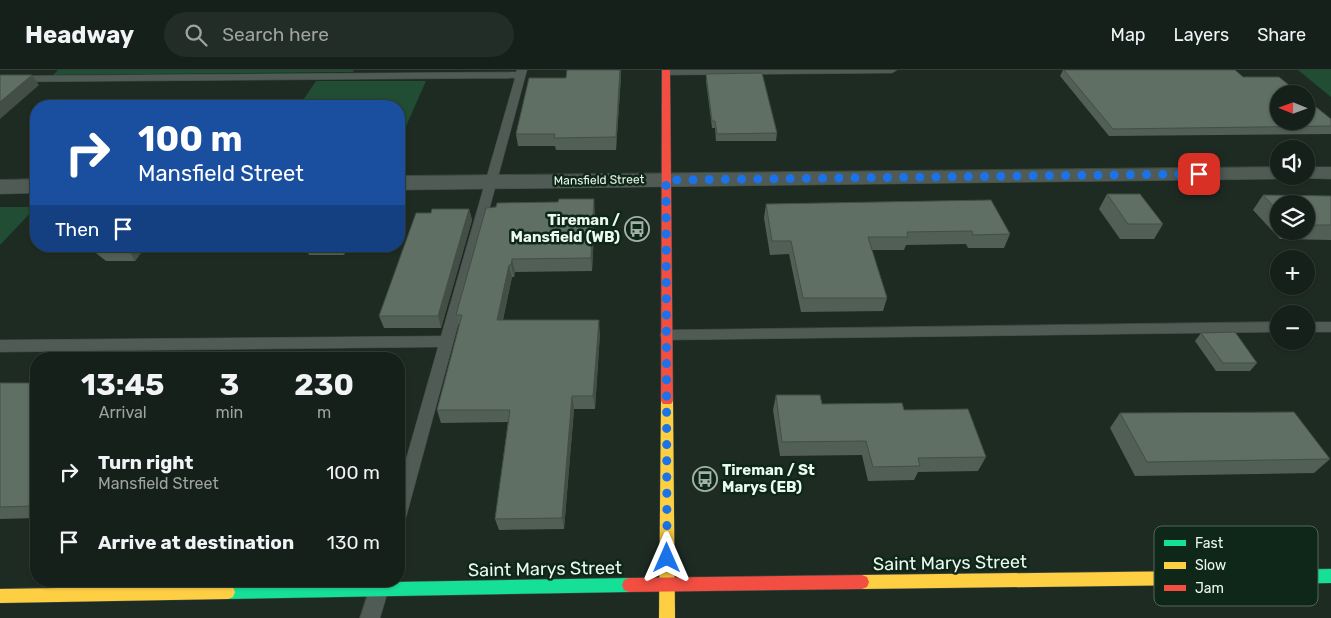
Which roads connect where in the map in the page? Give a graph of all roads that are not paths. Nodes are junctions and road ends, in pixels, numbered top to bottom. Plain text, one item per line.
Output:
1 (892, 70) edge
2 (666, 71) edge
3 (521, 73) edge
4 (0, 79) edge
5 (1270, 173) edge
6 (1315, 173) edge
7 (1331, 173) edge
8 (666, 180) junction
9 (491, 182) junction
10 (405, 183) edge
11 (30, 186) edge
12 (0, 187) edge
13 (1331, 326) edge
14 (1270, 327) edge
15 (1315, 327) edge
16 (667, 335) junction
17 (447, 341) junction
18 (0, 346) edge
19 (405, 494) edge
20 (1318, 576) edge
21 (1331, 576) edge
22 (1154, 578) edge
23 (667, 584) junction
24 (405, 585) edge
25 (310, 587) edge
26 (378, 587) edge
27 (0, 596) edge
28 (370, 618) edge
29 (667, 618) edge

1 - 2 lane
2 - 8 street
3 - 4 lane
3 - 9 lane
5 - 8 street, Mansfield Street
6 - 7 street
8 - 9 street, Mansfield Street
8 - 16 street
9 - 10 street, Mansfield Street
9 - 17 lane
11 - 12 street
13 - 15 lane
14 - 16 lane
16 - 23 street
17 - 18 lane
17 - 19 lane
20 - 21 street, Saint Marys Street
22 - 23 street, Saint Marys Street
23 - 24 street, Saint Marys Street
23 - 29 street
25 - 27 street, Saint Marys Street
26 - 28 lane

